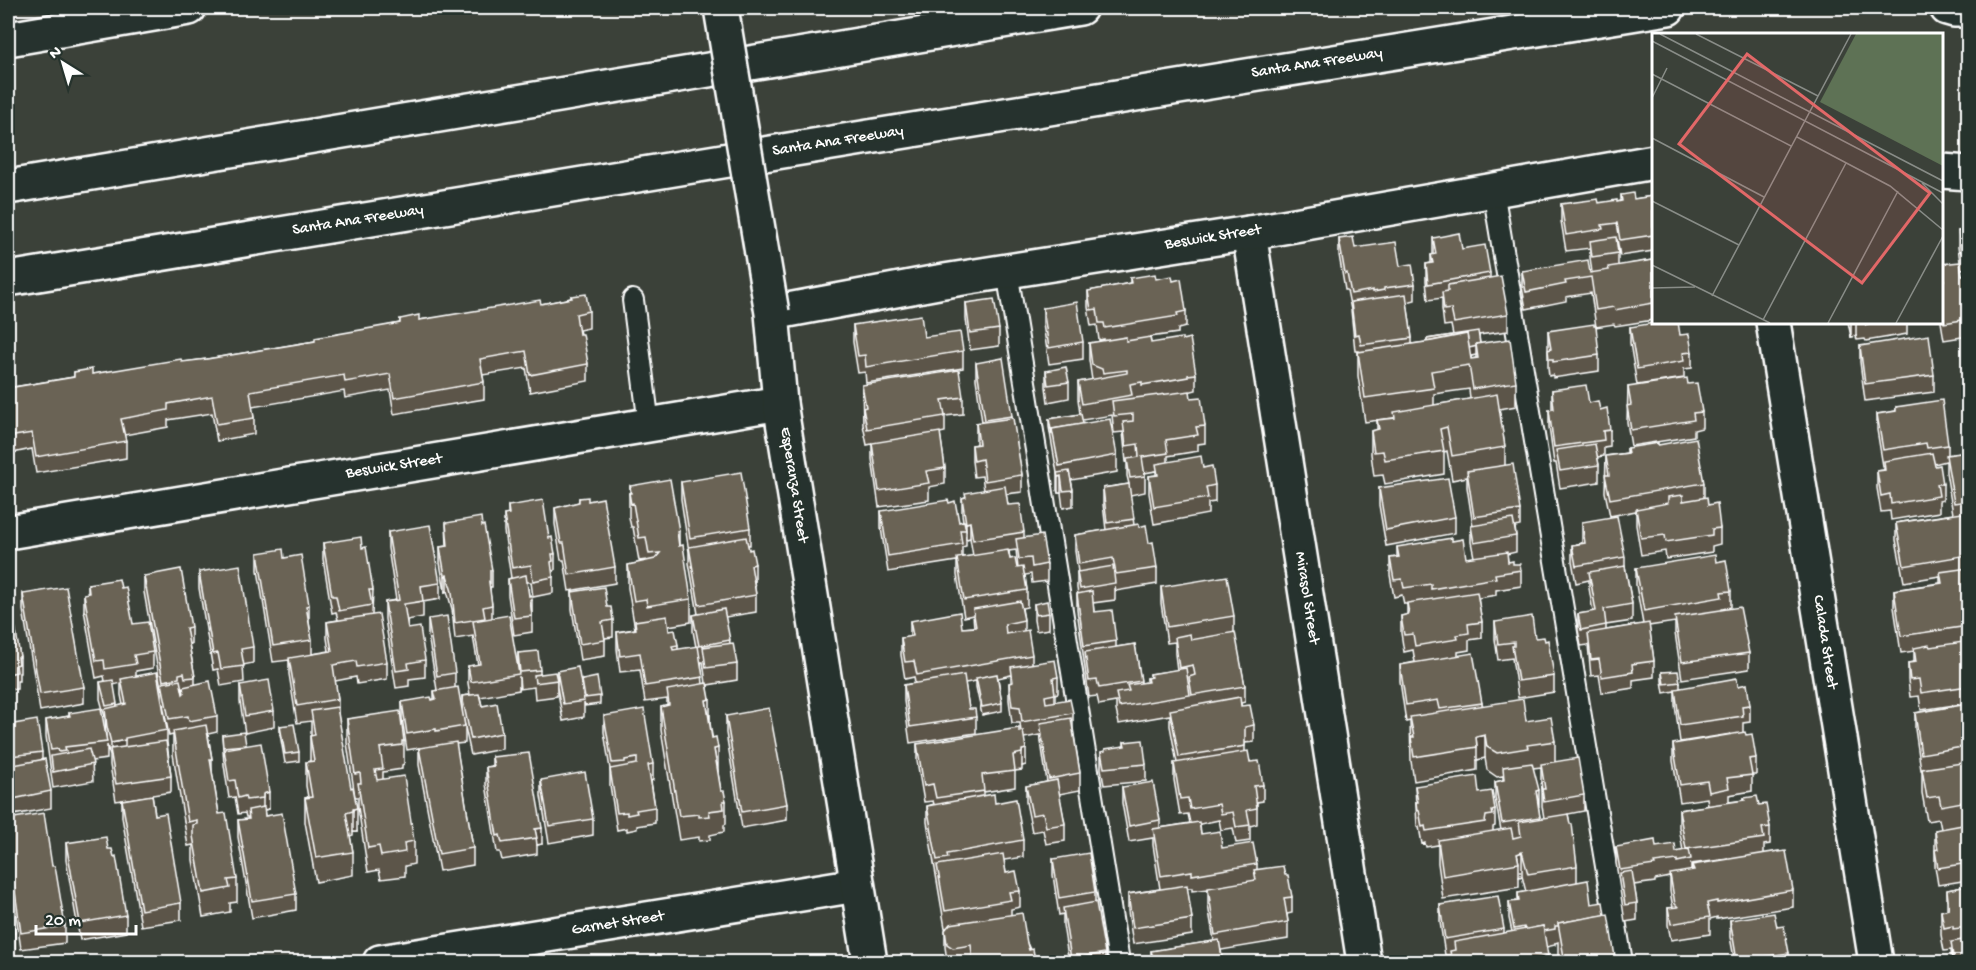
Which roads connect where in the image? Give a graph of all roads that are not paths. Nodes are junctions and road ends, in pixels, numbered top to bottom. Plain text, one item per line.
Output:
1 (189, 8) edge
2 (721, 8) edge
3 (1080, 8) edge
4 (1668, 8) edge
5 (1947, 8) edge
6 (1968, 10) edge
7 (8, 39) edge
8 (1652, 162) edge
9 (1943, 171) edge
10 (1968, 173) edge
11 (8, 187) edge
12 (1493, 190) junction
13 (1249, 233) junction
14 (1007, 271) junction
15 (8, 279) edge
16 (633, 300) dead end
17 (772, 313) junction
18 (1773, 324) edge
19 (780, 403) junction
20 (649, 425) junction
21 (8, 532) edge
22 (857, 885) junction
23 (380, 963) edge
24 (870, 963) edge
25 (1119, 963) edge
26 (1364, 963) edge
27 (1622, 963) edge
28 (1876, 963) edge

1 - 7 main road
2 - 17 main road, Esperanza Street, bridge
3 - 11 main road
4 - 15 main road, Santa Ana Freeway
5 - 6 main road
8 - 12 main road, Beswick Street
9 - 10 main road
12 - 13 main road, Beswick Street
12 - 27 lane
13 - 14 main road, Beswick Street
13 - 26 main road, Mirasol Street
14 - 17 main road, Beswick Street
14 - 25 lane
16 - 20 lane
17 - 19 main road, Esperanza Street
18 - 28 main road, Calada Street
19 - 20 main road, Beswick Street
19 - 22 main road, Esperanza Street
20 - 21 main road, Beswick Street
22 - 23 main road, Garnet Street
22 - 24 main road, Esperanza Street

